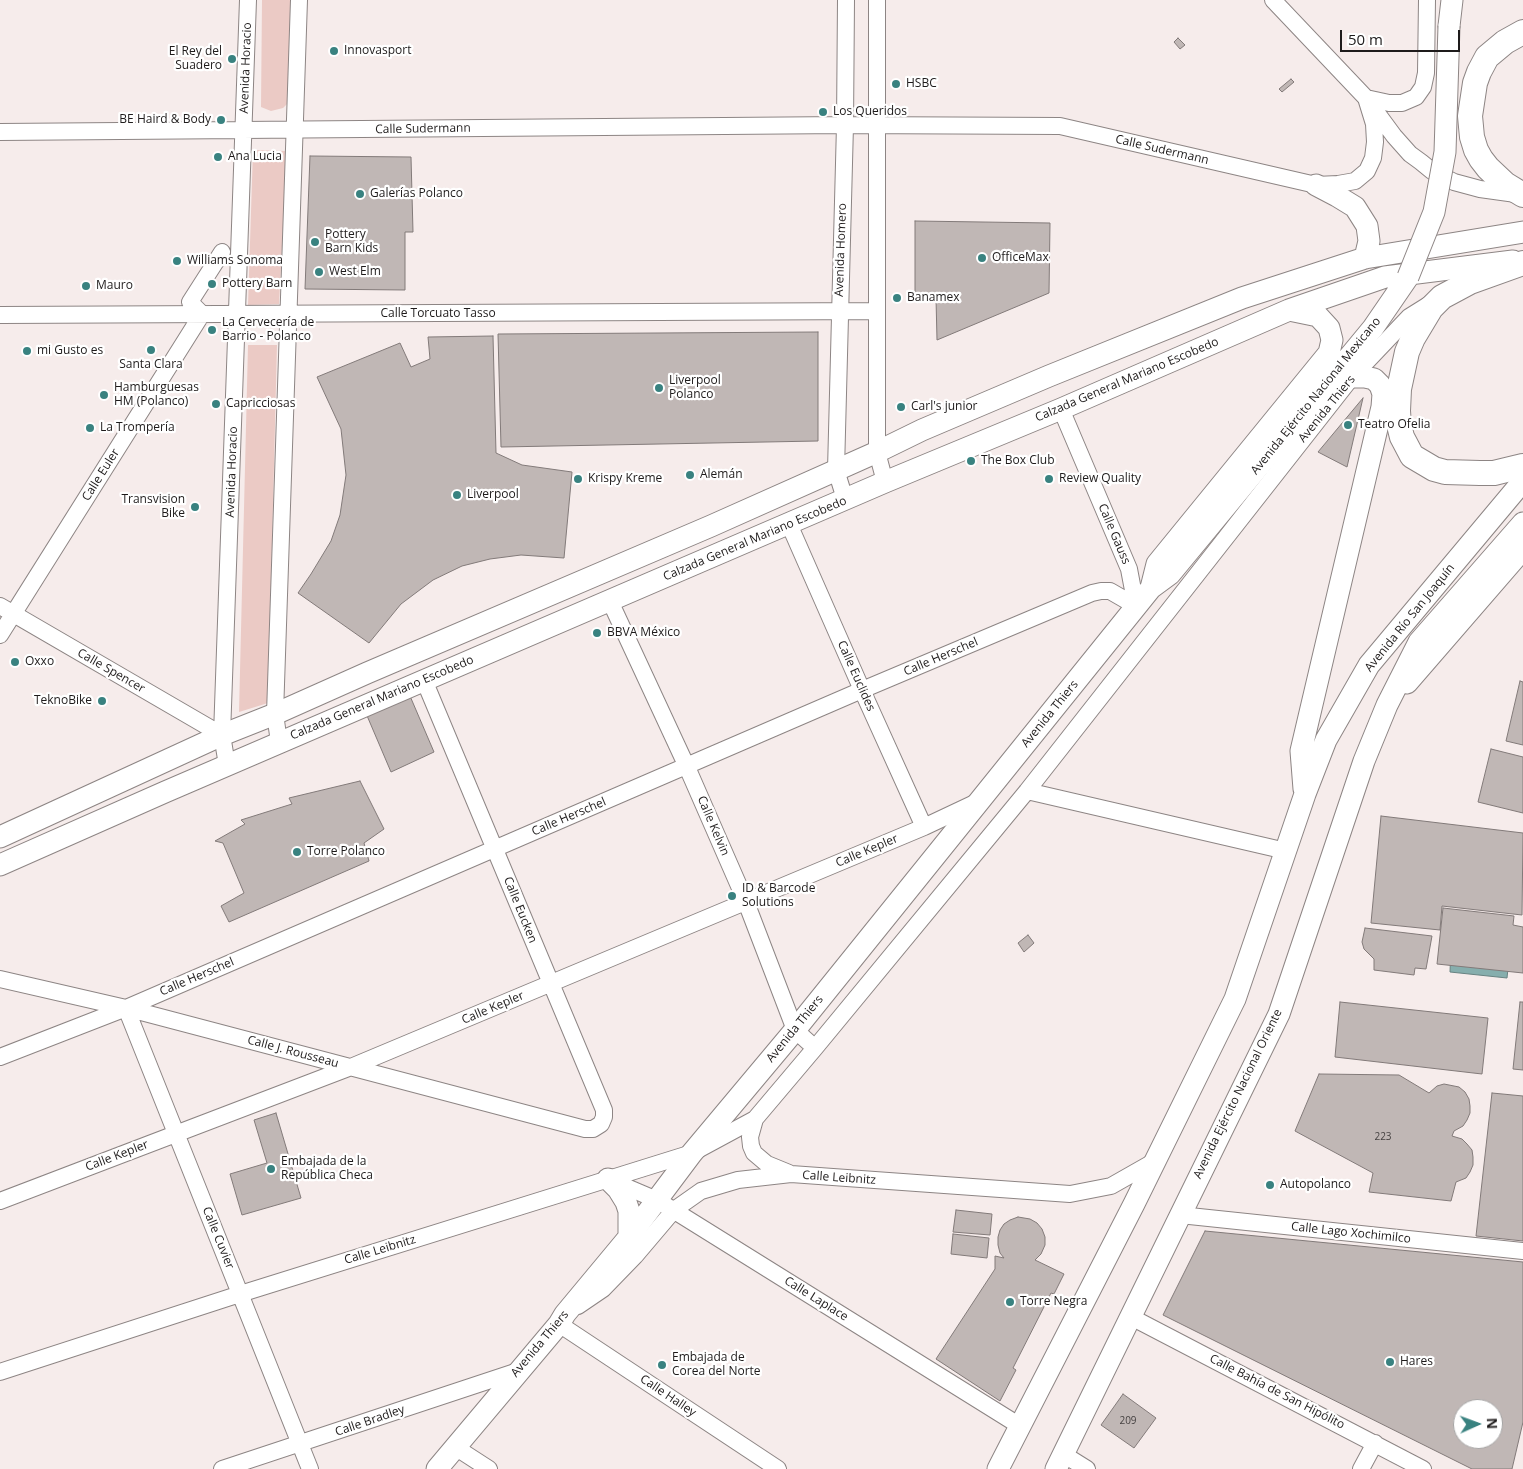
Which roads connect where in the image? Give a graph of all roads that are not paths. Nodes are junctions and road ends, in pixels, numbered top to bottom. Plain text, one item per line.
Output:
1 (248, 0) edge
2 (299, 0) edge
3 (846, 0) edge
4 (878, 0) edge
5 (1273, 0) edge
6 (1427, 0) edge
7 (1448, 0) edge
8 (1452, 0) edge
9 (1449, 26) junction
10 (1514, 37) edge
11 (1366, 98) junction
12 (845, 125) junction
13 (877, 126) junction
14 (244, 130) junction
15 (294, 130) junction
16 (0, 132) edge
17 (1316, 185) junction
18 (1523, 195) edge
19 (1523, 232) edge
20 (222, 252) dead end
21 (1365, 258) junction
22 (1523, 262) edge
23 (1442, 297) junction
24 (1289, 310) junction
25 (877, 311) junction
26 (839, 312) junction
27 (202, 314) junction
28 (0, 315) edge
29 (237, 315) junction
30 (288, 315) junction
31 (1352, 377) junction
32 (1061, 409) junction
33 (877, 452) junction
34 (1523, 466) edge
35 (836, 470) junction
36 (1523, 481) edge
37 (885, 482) junction
38 (846, 499) junction
39 (1523, 523) edge
40 (789, 524) junction
41 (1523, 549) edge
42 (1151, 588) junction
43 (610, 601) junction
44 (1136, 606) junction
45 (7, 610) edge
46 (0, 636) edge
47 (424, 680) junction
48 (862, 690) junction
49 (1387, 705) junction
50 (275, 714) junction
51 (222, 735) junction
52 (279, 742) junction
53 (228, 765) junction
54 (687, 766) junction
55 (1027, 791) junction
56 (1305, 794) junction
57 (981, 800) junction
58 (924, 827) junction
59 (0, 837) edge
60 (495, 849) junction
61 (1286, 851) junction
62 (0, 865) edge
63 (746, 902) junction
64 (0, 979) edge
65 (551, 984) junction
66 (126, 1008) junction
67 (795, 1030) junction
68 (815, 1048) junction
69 (0, 1057) edge
70 (351, 1067) junction
71 (755, 1119) junction
72 (585, 1129) joint
73 (175, 1133) junction
74 (692, 1153) junction
75 (1156, 1161) junction
76 (791, 1174) junction
77 (608, 1179) junction
78 (0, 1201) edge
79 (666, 1205) junction
80 (1180, 1215) junction
81 (629, 1237) junction
82 (1523, 1251) edge
83 (240, 1294) junction
84 (1131, 1317) junction
85 (562, 1319) junction
86 (518, 1371) junction
87 (0, 1372) edge
88 (1020, 1426) junction
89 (1375, 1443) junction
90 (300, 1444) junction
91 (456, 1447) junction
92 (1059, 1462) edge
93 (222, 1469) edge
94 (310, 1469) edge
95 (437, 1469) edge
96 (489, 1469) edge
97 (778, 1469) edge
98 (998, 1469) edge
99 (1088, 1469) edge
100 (1361, 1469) edge
101 (1423, 1469) edge

1 - 14 street, Avenida Horacio
2 - 15 street
3 - 12 street, Avenida Homero
4 - 13 street
5 - 11 street
6 - 11 street
7 - 9 main road, Avenida Ejército Nacional Mexicano
8 - 9 main road
9 - 42 main road, Avenida Ejército Nacional Mexicano, bridge
10 - 18 highway
11 - 17 street, Calle Sudermann
11 - 18 street
12 - 13 street, Calle Sudermann
12 - 15 street, Calle Sudermann
12 - 26 street, Avenida Homero
13 - 17 street, Calle Sudermann
13 - 25 street
14 - 15 street, Calle Sudermann
14 - 16 street, Calle Sudermann
14 - 29 street, Avenida Horacio
15 - 30 street
17 - 21 main road
19 - 21 main road
20 - 27 street
21 - 33 main road
22 - 23 highway
22 - 24 main road, Calzada General Mariano Escobedo
23 - 31 street, Avenida Thiers
23 - 34 highway
24 - 32 main road, Calzada General Mariano Escobedo
24 - 42 main road
25 - 26 street, Calle Torcuato Tasso
25 - 33 street
26 - 30 street, Calle Torcuato Tasso
26 - 35 street, Avenida Homero
27 - 28 street, Calle Torcuato Tasso
27 - 29 street, Calle Torcuato Tasso
27 - 45 street, Calle Euler
29 - 30 street, Calle Torcuato Tasso
29 - 51 street, Avenida Horacio
30 - 50 street
31 - 55 street, Avenida Thiers
31 - 56 main road
32 - 37 main road, Calzada General Mariano Escobedo
32 - 44 street, Calle Gauss
33 - 35 main road
33 - 37 street
35 - 38 street, Avenida Homero
35 - 50 main road
36 - 56 main road, Avenida Río San Joaquín
37 - 38 main road, Calzada General Mariano Escobedo
38 - 40 main road, Calzada General Mariano Escobedo
39 - 49 main road, Avenida Río San Joaquín
40 - 43 main road, Calzada General Mariano Escobedo
40 - 48 street, Calle Euclides
41 - 49 main road
42 - 44 main road, Avenida Thiers
43 - 47 main road, Calzada General Mariano Escobedo
43 - 54 street, Calle Kelvin
44 - 48 street, Calle Herschel
44 - 57 main road, Avenida Thiers
45 - 46 street, Calle Euler
45 - 51 street, Calle Spencer
47 - 52 main road, Calzada General Mariano Escobedo
47 - 60 street, Calle Eucken
48 - 54 street, Calle Herschel
48 - 58 street, Calle Euclides
49 - 80 main road, Avenida Ejército Nacional Oriente
50 - 51 main road
50 - 52 street
51 - 53 street, Avenida Horacio
51 - 59 main road
52 - 53 main road, Calzada General Mariano Escobedo
53 - 62 main road, Calzada General Mariano Escobedo
54 - 60 street, Calle Herschel
54 - 63 street, Calle Kelvin
55 - 61 street
55 - 68 street, Avenida Thiers
56 - 61 main road
57 - 58 street, Calle Kepler
57 - 67 main road, Avenida Thiers
58 - 63 street, Calle Kepler
60 - 65 street, Calle Eucken
60 - 66 street, Calle Herschel
61 - 75 main road
63 - 65 street, Calle Kepler
63 - 67 street, Calle Kelvin
64 - 66 street, Calle J. Rousseau
65 - 70 street, Calle Kepler
65 - 72 street, Calle Eucken
66 - 69 street, Calle Herschel
66 - 70 street, Calle J. Rousseau
66 - 73 street, Calle Cuvier
67 - 68 street, Calle Kelvin
67 - 74 main road, Avenida Thiers
68 - 71 street, Avenida Thiers
70 - 72 street, Calle J. Rousseau
70 - 73 street, Calle Kepler
71 - 74 street, Calle Leibnitz
71 - 76 street
73 - 78 street, Calle Kepler
73 - 83 street, Calle Cuvier
74 - 77 street, Calle Leibnitz
74 - 79 main road, Avenida Thiers
75 - 76 street, Calle Leibnitz
75 - 88 main road
76 - 79 street, Calle Leibnitz
77 - 79 street, Calle Laplace
77 - 81 main road
77 - 83 street, Calle Leibnitz
79 - 81 main road, Avenida Thiers
79 - 85 street, Calle Leibnitz
79 - 88 street, Calle Laplace
80 - 82 street, Calle Lago Xochimilco
80 - 84 main road, Avenida Ejército Nacional Oriente
81 - 85 main road, Avenida Thiers
83 - 87 street, Calle Leibnitz
83 - 90 street, Calle Cuvier
84 - 89 street, Calle Bahía de San Hipólito
84 - 92 main road, Avenida Ejército Nacional Oriente
85 - 86 main road, Avenida Thiers
85 - 97 street, Calle Halley
86 - 90 street, Calle Bradley
86 - 91 main road, Avenida Thiers
88 - 98 main road
89 - 100 street
89 - 101 street, Calle Bahía de San Hipólito
90 - 93 street, Calle Bradley
90 - 94 street, Calle Cuvier
91 - 95 main road, Avenida Thiers
91 - 96 street
92 - 99 street

